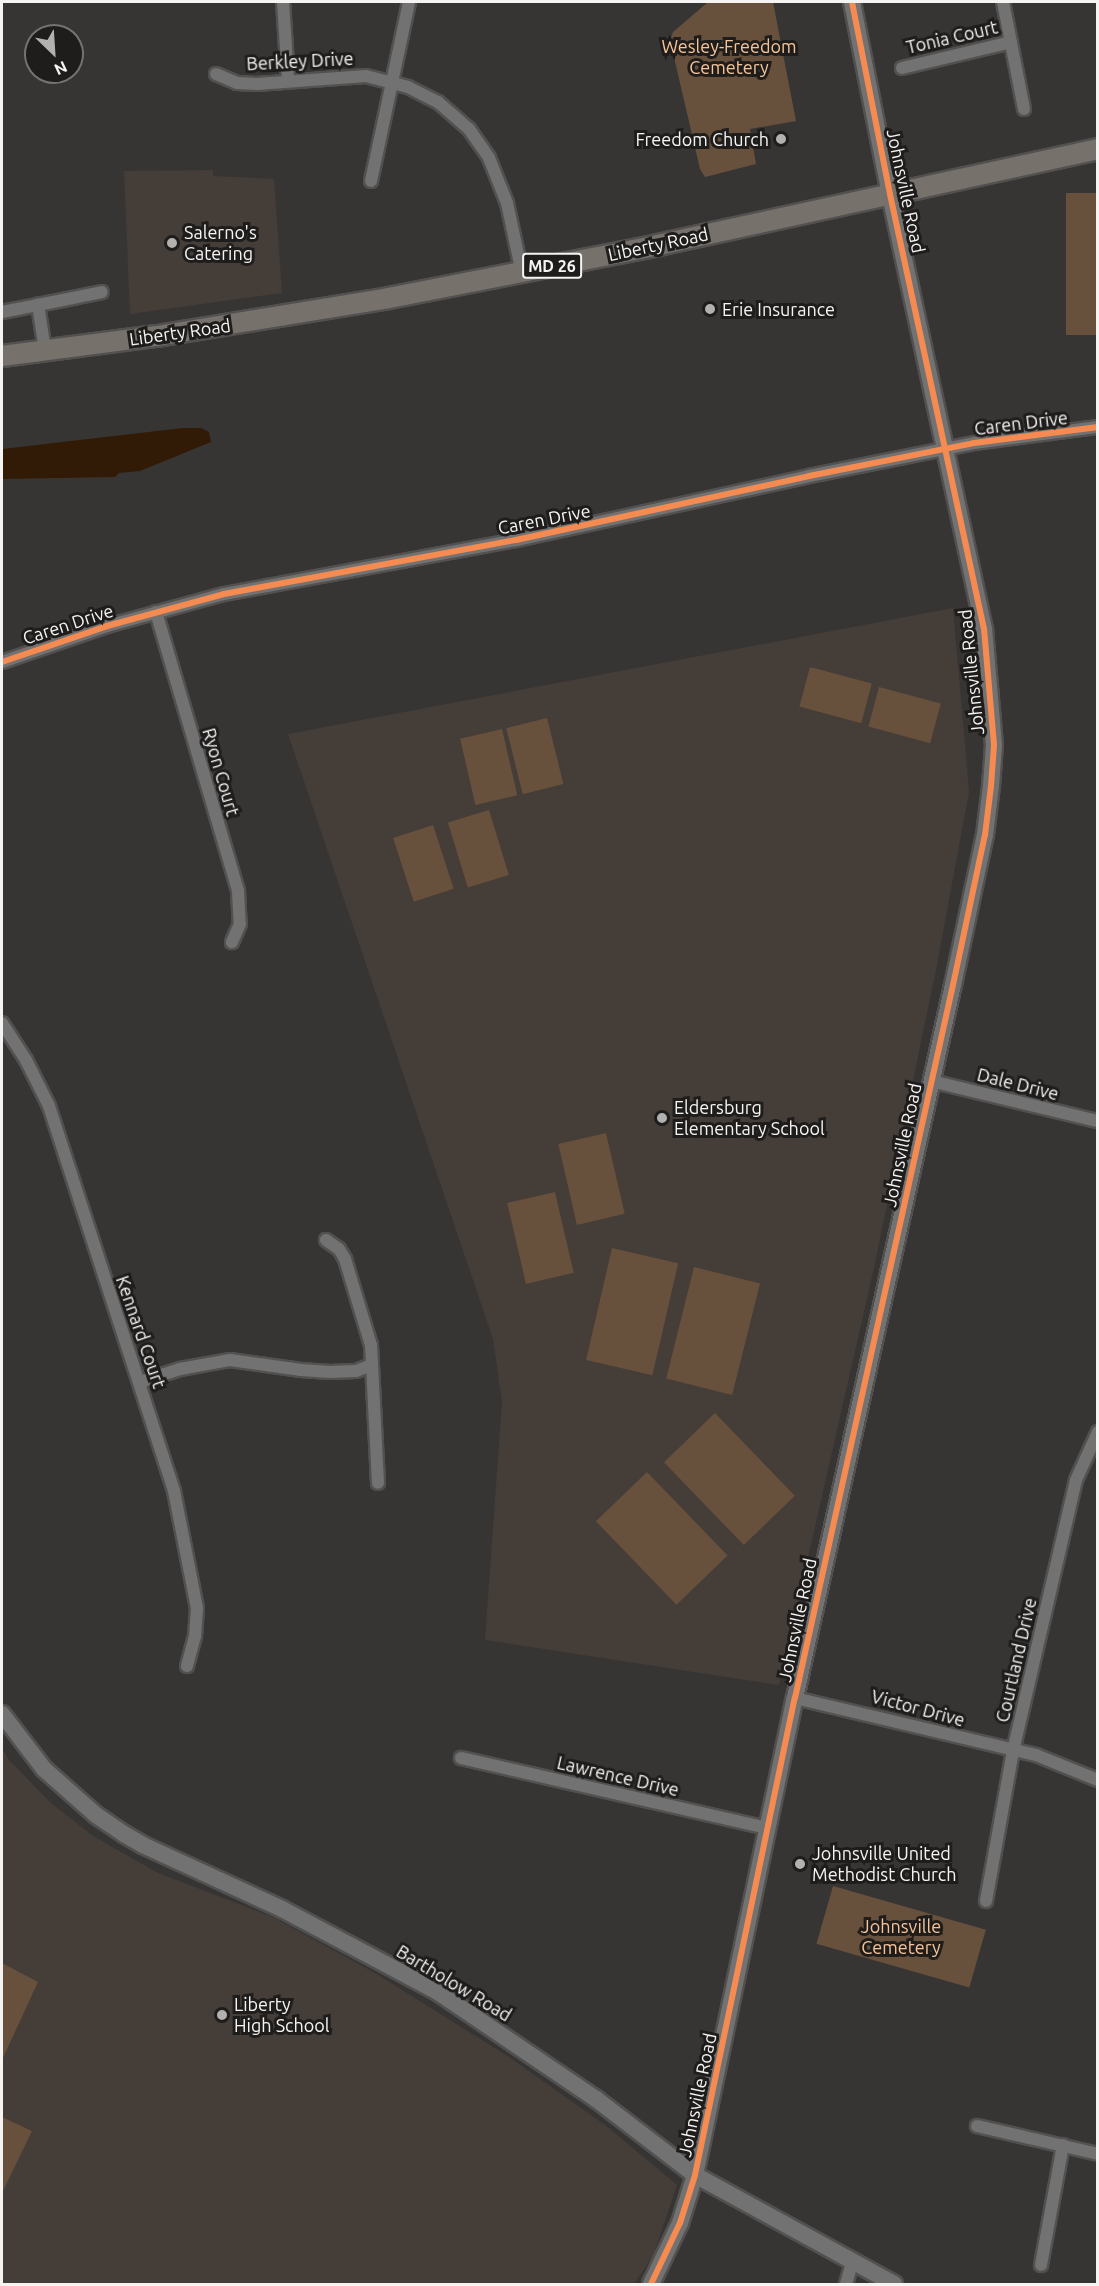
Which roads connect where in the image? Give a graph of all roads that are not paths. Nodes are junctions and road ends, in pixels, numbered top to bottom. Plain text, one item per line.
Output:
1 (283, 2) edge
2 (409, 2) edge
3 (852, 2) edge
4 (1003, 2) edge
5 (1011, 42) junction
6 (902, 68) dead end
7 (216, 74) dead end
8 (288, 80) junction
9 (392, 82) junction
10 (1024, 109) dead end
11 (1098, 149) edge
12 (371, 181) dead end
13 (890, 194) junction
14 (522, 273) junction
15 (102, 292) dead end
16 (38, 305) junction
17 (2, 312) edge
18 (45, 350) junction
19 (2, 356) edge
20 (1098, 427) edge
21 (947, 449) junction
22 (156, 612) junction
23 (2, 662) edge
24 (232, 942) dead end
25 (2, 1023) edge
26 (931, 1081) junction
27 (1098, 1121) edge
28 (326, 1240) dead end
29 (372, 1365) junction
30 (140, 1382) junction
31 (1098, 1432) edge
32 (378, 1483) dead end
33 (187, 1666) dead end
34 (795, 1698) junction
35 (2, 1714) edge
36 (1013, 1751) junction
37 (461, 1758) dead end
38 (1098, 1780) edge
39 (767, 1828) junction
40 (986, 1901) dead end
41 (977, 2126) dead end
42 (1063, 2145) junction
43 (1098, 2154) edge
44 (695, 2175) junction
45 (852, 2263) junction
46 (1041, 2265) dead end
47 (651, 2284) edge
48 (846, 2284) edge
49 (894, 2284) edge

1 - 8 street
2 - 9 street
3 - 13 street, Johnsville Road
4 - 5 street, Tonia Court
5 - 6 street, Tonia Court
5 - 10 street, Tonia Court
7 - 8 street, Berkley Drive
8 - 9 street, Berkley Drive
9 - 12 street
9 - 14 street, Berkley Drive
11 - 13 main road, Liberty Road / MD 26
13 - 14 main road, Liberty Road / MD 26
13 - 21 street, Johnsville Road
14 - 18 main road, Liberty Road / MD 26
15 - 16 street
16 - 17 street
16 - 18 street
18 - 19 main road, Liberty Road / MD 26
20 - 21 street, Caren Drive
21 - 22 street, Caren Drive
21 - 26 street, Johnsville Road
22 - 23 street, Caren Drive
22 - 24 street, Ryon Court
25 - 30 street, Kennard Court
26 - 27 street, Dale Drive
26 - 34 street, Johnsville Road
28 - 29 street
29 - 30 street
29 - 32 street
30 - 33 street, Kennard Court
31 - 36 street, Courtland Drive
34 - 36 street, Victor Drive
34 - 39 street, Johnsville Road
35 - 44 street, Bartholow Road
36 - 38 street, Victor Drive
36 - 40 street, Courtland Drive
37 - 39 street, Lawrence Drive
39 - 44 street, Johnsville Road
41 - 42 street
42 - 43 street
42 - 46 street
44 - 45 street, Bartholow Road
44 - 47 street, Johnsville Road
45 - 48 street
45 - 49 street, Bartholow Road

